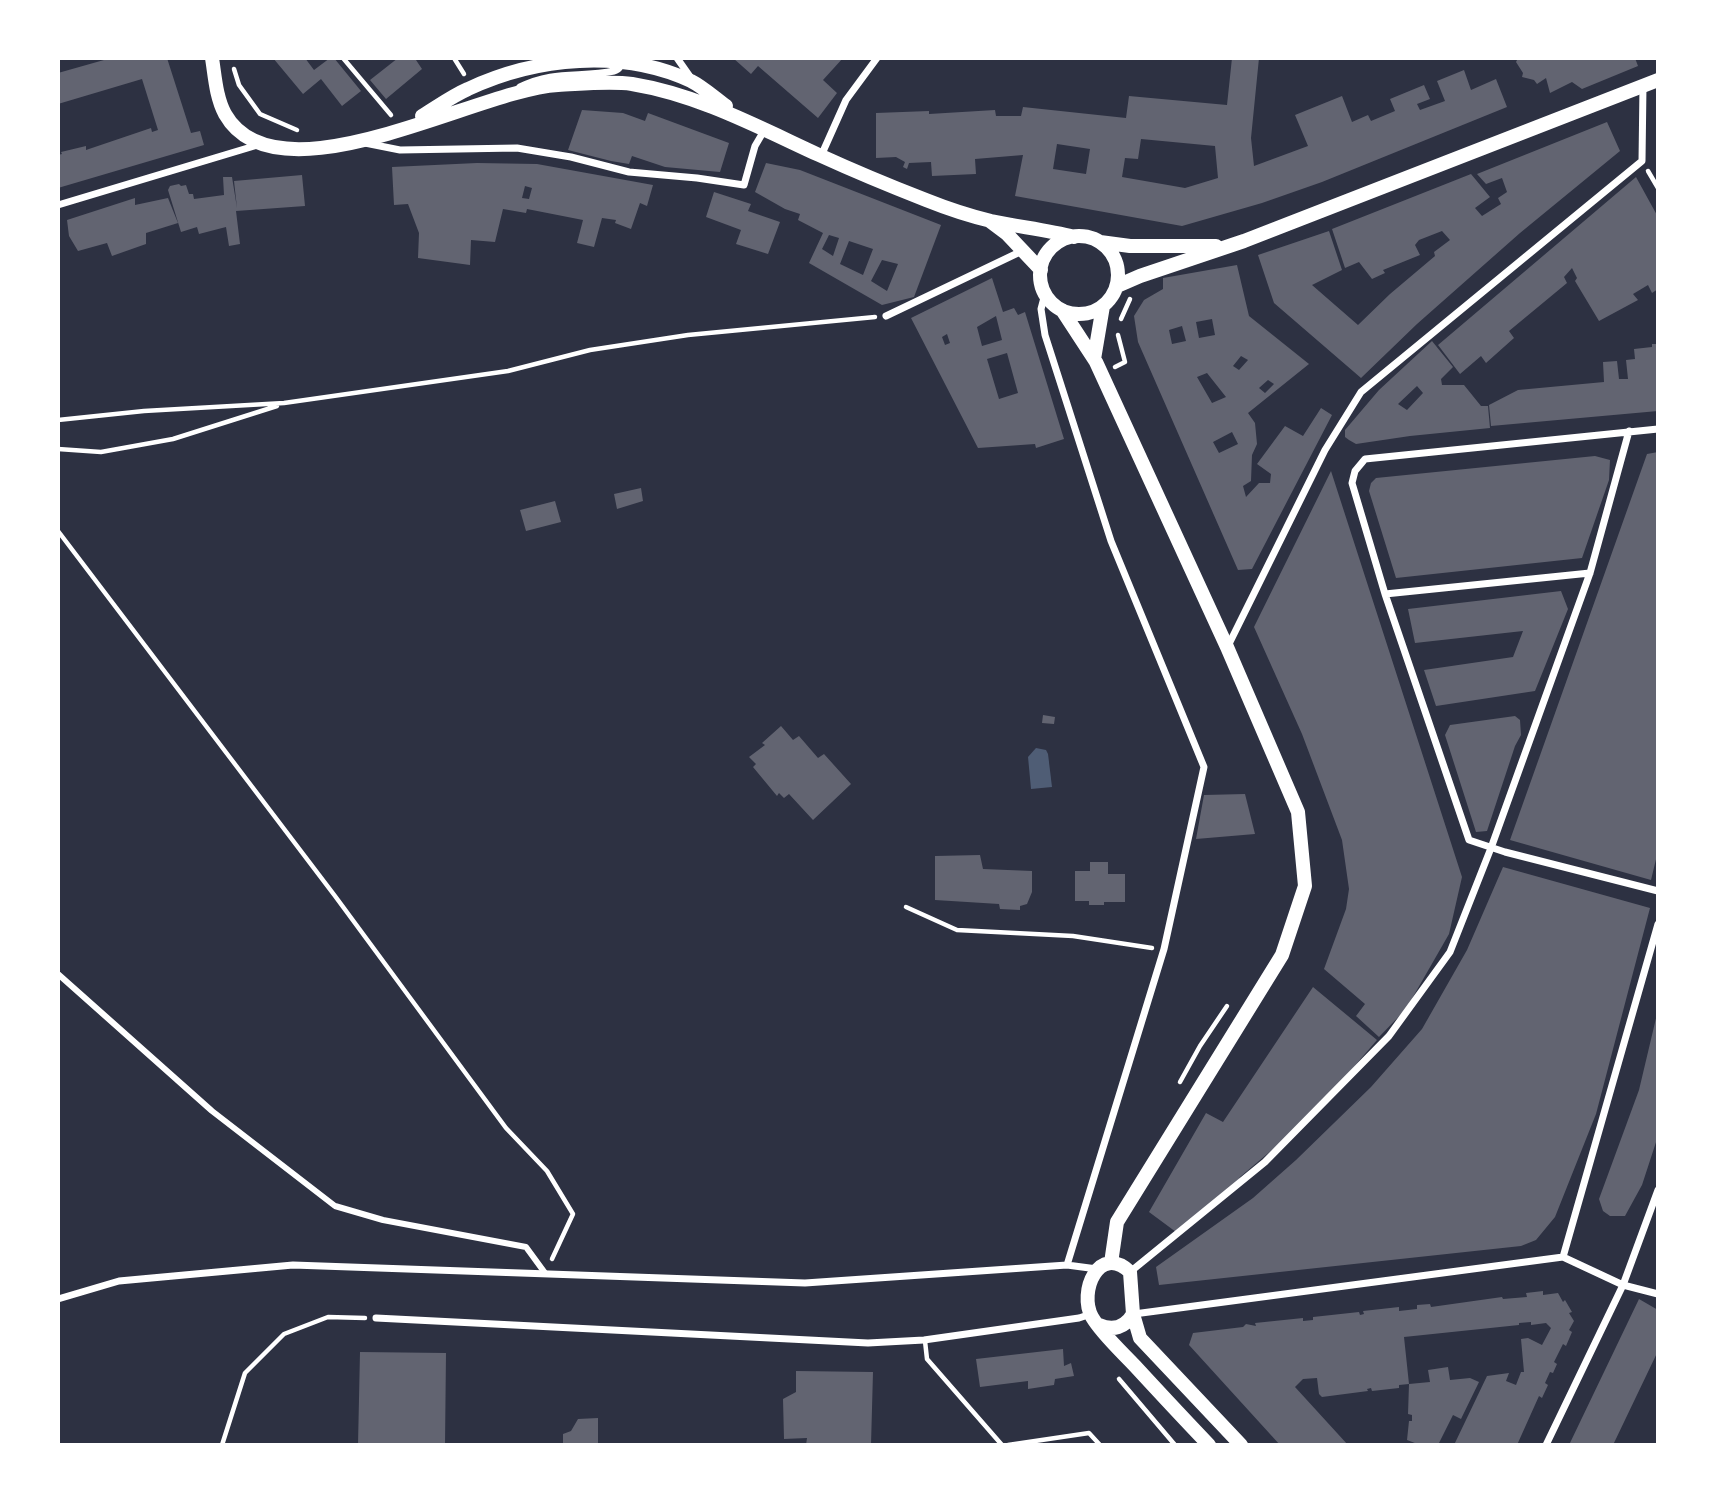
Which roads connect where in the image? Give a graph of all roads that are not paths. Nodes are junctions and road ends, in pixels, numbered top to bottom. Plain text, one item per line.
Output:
1 (212, 58) edge
2 (677, 58) edge
3 (877, 58) edge
4 (625, 60) edge
5 (1658, 80) edge
6 (1643, 86) junction
7 (702, 89) junction
8 (501, 98) junction
9 (746, 120) junction
10 (404, 129) junction
11 (765, 129) junction
12 (358, 142) junction
13 (261, 144) junction
14 (821, 156) junction
15 (58, 205) edge
16 (990, 221) junction
17 (1074, 237) junction
18 (1099, 242) junction
19 (1235, 245) junction
20 (1023, 251) junction
21 (1041, 270) junction
22 (1117, 286) junction
23 (1045, 294) junction
24 (1103, 306) junction
25 (1062, 310) junction
26 (886, 316) road end
27 (1094, 359) junction
28 (1658, 429) edge
29 (1629, 431) junction
30 (1590, 573) junction
31 (1385, 594) junction
32 (1227, 646) junction
33 (1491, 848) junction
34 (1658, 891) edge
35 (1658, 924) edge
36 (58, 974) edge
37 (1658, 1190) edge
38 (1563, 1257) junction
39 (1066, 1265) junction
40 (1104, 1266) junction
41 (1130, 1272) junction
42 (545, 1273) junction
43 (1623, 1285) junction
44 (1658, 1294) edge
45 (58, 1299) edge
46 (1133, 1314) junction
47 (376, 1318) road end
48 (1095, 1319) junction
49 (925, 1340) junction
50 (1002, 1445) edge
51 (1007, 1445) edge
52 (1100, 1445) edge
53 (1209, 1445) edge
54 (1241, 1445) edge
55 (1546, 1445) edge

1 - 13 main road
2 - 7 street
3 - 14 street
4 - 7 main road
4 - 8 street
4 - 10 main road
5 - 6 main road
6 - 19 main road
6 - 32 street
7 - 9 main road
8 - 9 main road
8 - 10 main road
9 - 11 main road
10 - 12 main road
11 - 12 street
11 - 14 main road
12 - 13 main road
13 - 15 street
14 - 16 main road
16 - 17 main road
16 - 20 main road
17 - 18 main road
17 - 21 main road
18 - 19 main road
18 - 22 main road
19 - 22 main road
20 - 21 main road
20 - 26 street
21 - 23 main road
22 - 24 main road
23 - 25 main road
23 - 39 street
24 - 25 main road
24 - 27 main road
25 - 27 main road
27 - 32 main road
28 - 29 street
29 - 30 street
29 - 31 street
30 - 31 street
30 - 33 street
31 - 33 street
32 - 40 main road
33 - 34 street
33 - 41 street
35 - 38 street
36 - 42 street
37 - 43 street
38 - 43 street
38 - 46 street
39 - 40 street
39 - 42 street
40 - 41 main road
40 - 48 main road
41 - 46 main road
42 - 45 street
43 - 44 street
43 - 55 street
46 - 48 main road
46 - 54 main road
47 - 49 street
48 - 49 street
48 - 53 main road
49 - 50 lane
51 - 52 lane

